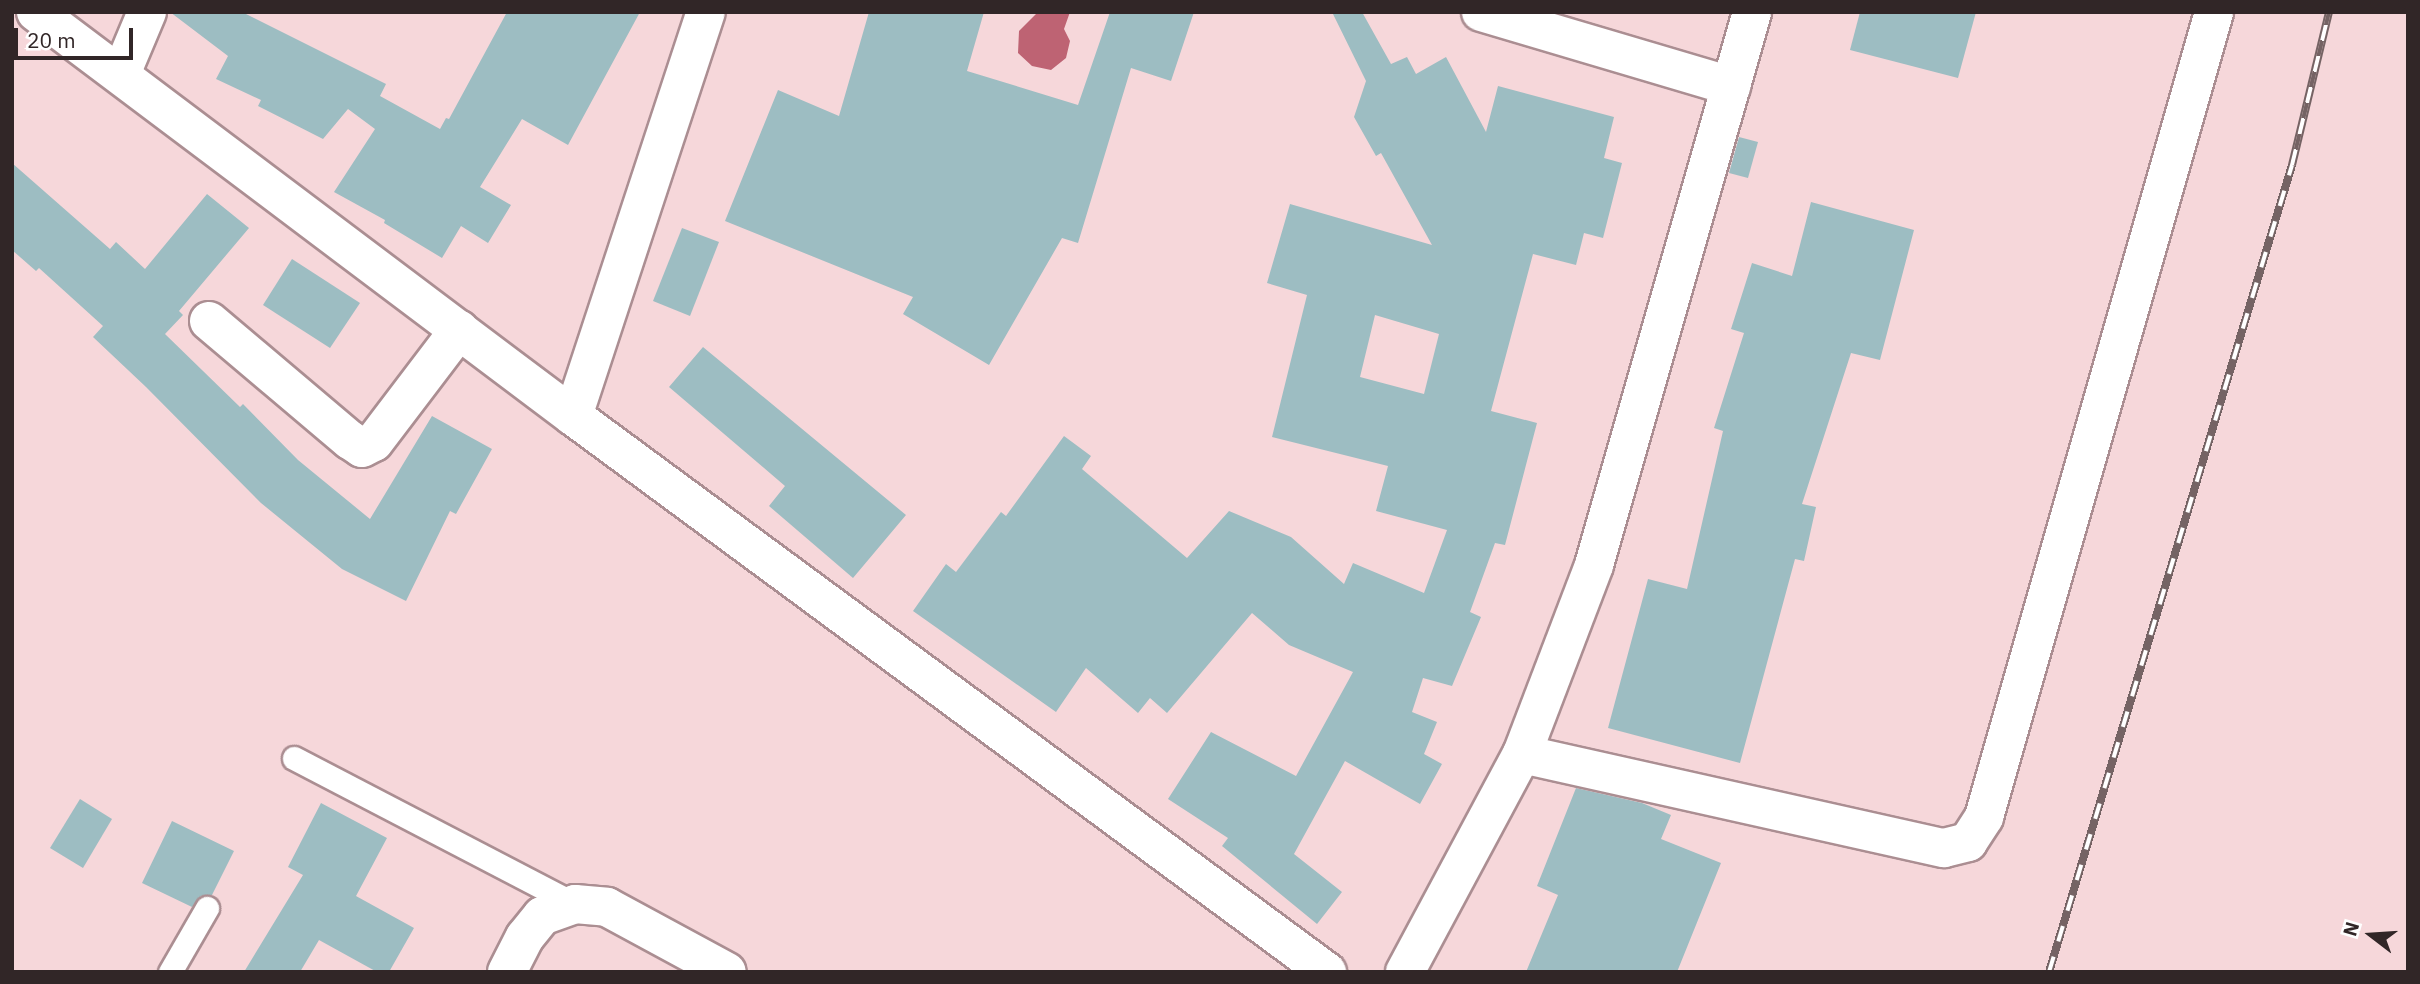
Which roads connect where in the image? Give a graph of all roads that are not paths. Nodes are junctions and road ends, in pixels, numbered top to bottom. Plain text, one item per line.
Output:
1 (36, 12) edge
2 (147, 12) edge
3 (706, 12) edge
4 (1481, 12) edge
5 (1752, 12) edge
6 (2214, 12) edge
7 (121, 74) junction
8 (1731, 86) junction
9 (209, 321) dead end
10 (459, 330) junction
11 (573, 416) junction
12 (1522, 754) junction
13 (294, 758) dead end
14 (575, 904) junction
15 (207, 908) dead end
16 (170, 972) edge
17 (507, 972) edge
18 (727, 972) edge
19 (1327, 972) edge
20 (1405, 972) edge

1 - 7 street
2 - 7 street
3 - 11 street
4 - 8 street
5 - 8 street
6 - 12 street
7 - 10 street
8 - 12 street
9 - 10 street
10 - 11 street
11 - 19 street
12 - 20 street
13 - 14 lane
14 - 17 street
14 - 18 street
15 - 16 lane

